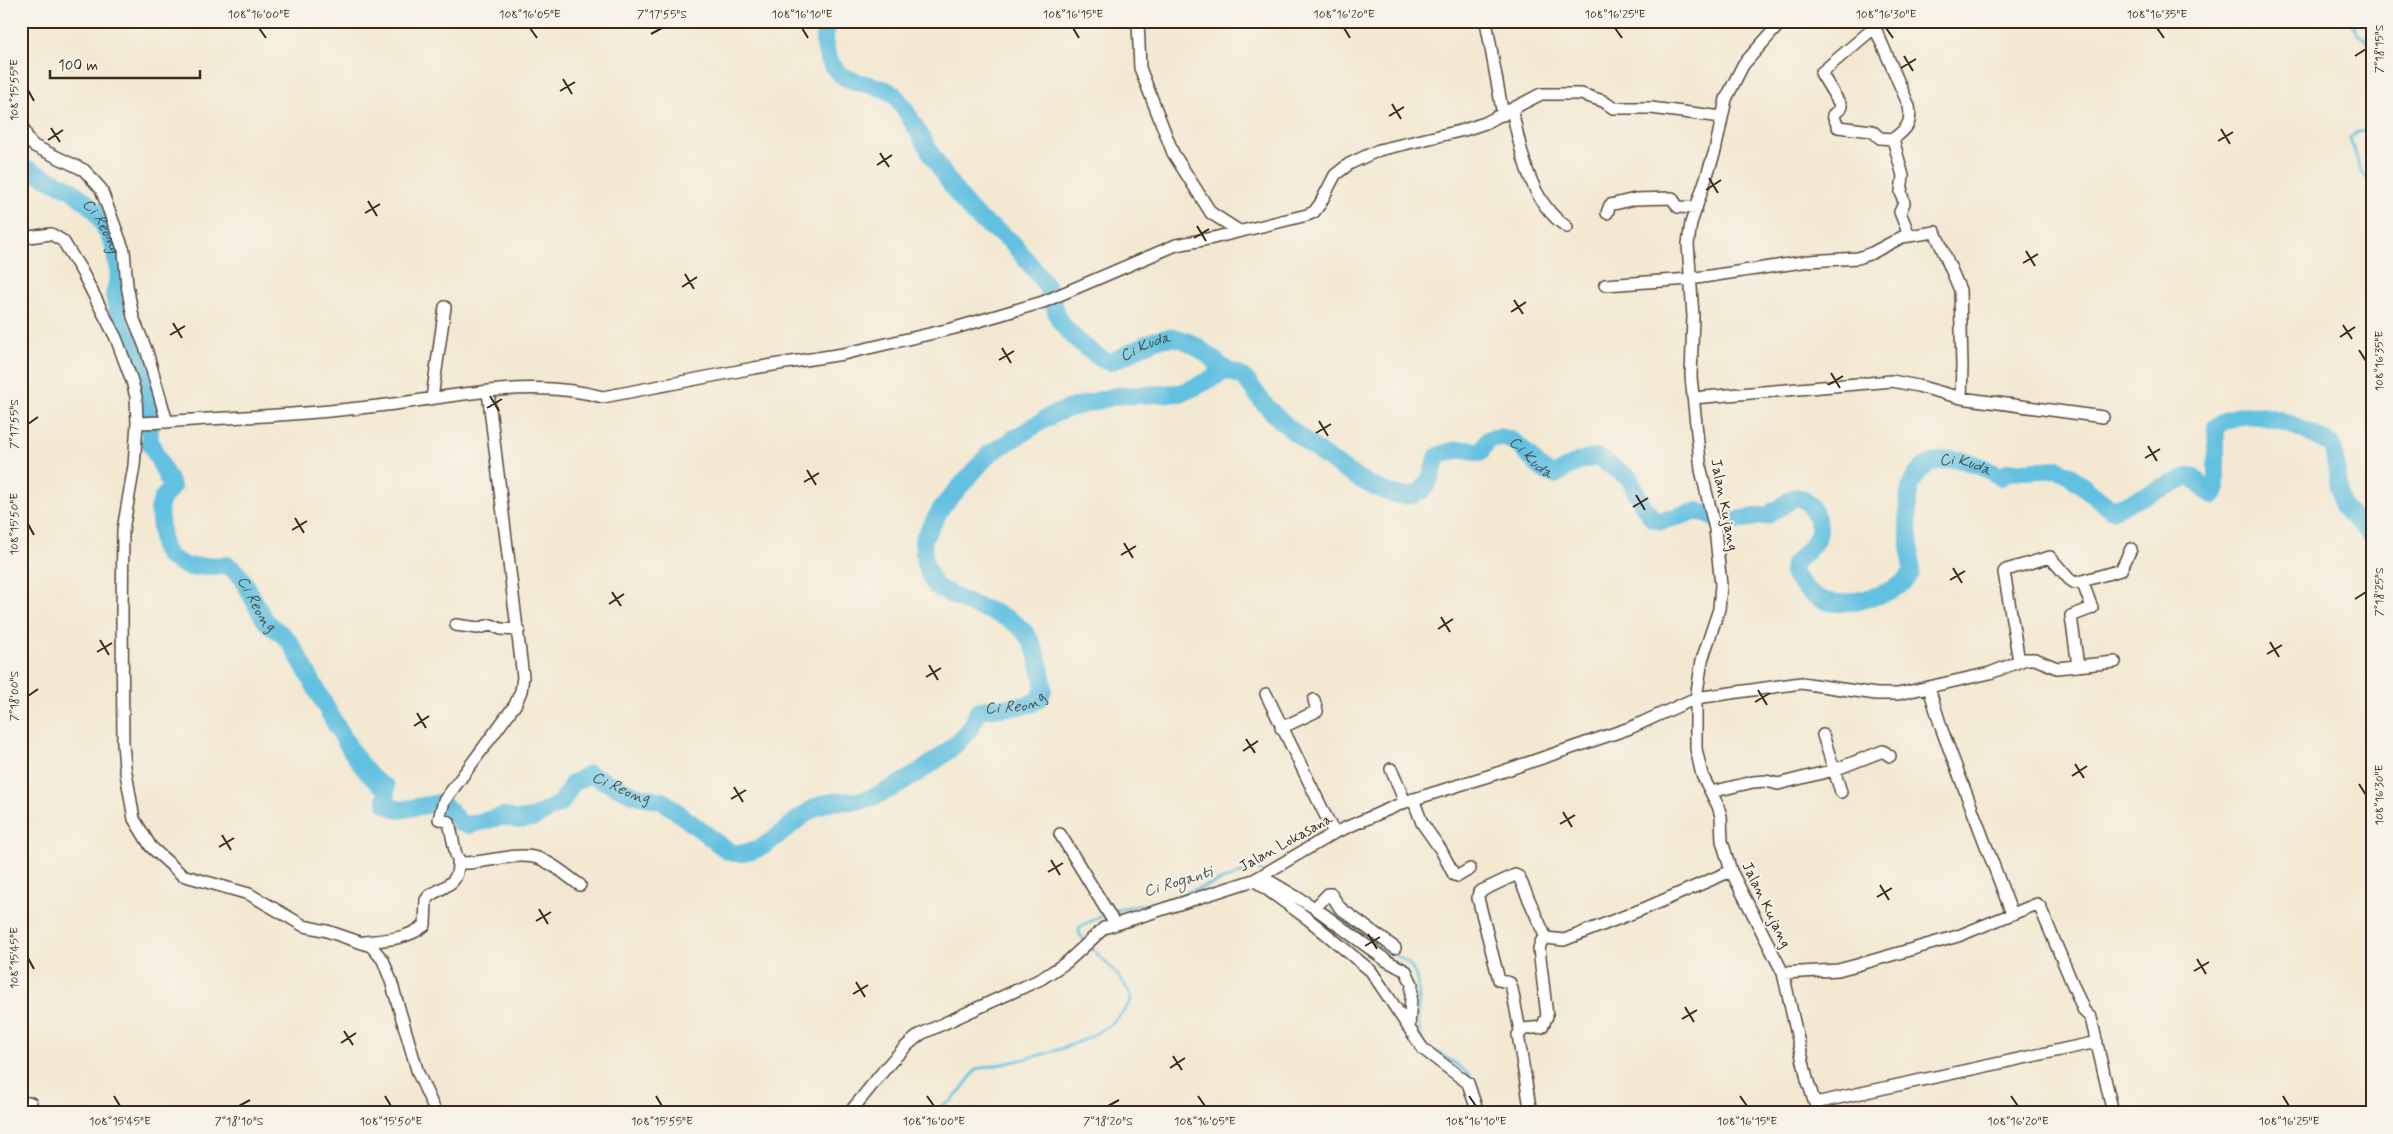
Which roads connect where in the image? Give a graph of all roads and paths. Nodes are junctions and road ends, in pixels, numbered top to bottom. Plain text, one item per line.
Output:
1 (1138, 21) edge
2 (1486, 21) edge
3 (1780, 22) edge
4 (1874, 24) edge
5 (1508, 112) junction
6 (1722, 117) junction
7 (21, 124) edge
8 (1893, 138) junction
9 (1696, 208) junction
10 (1607, 213) dead end
11 (1567, 227) dead end
12 (1239, 231) junction
13 (1909, 235) junction
14 (21, 238) edge
15 (1690, 279) junction
16 (1605, 285) dead end
17 (445, 307) dead end
18 (488, 392) junction
19 (432, 398) junction
20 (1693, 398) junction
21 (1961, 398) junction
22 (2103, 418) dead end
23 (165, 422) junction
24 (142, 423) junction
25 (2131, 549) dead end
26 (2082, 581) junction
27 (456, 625) dead end
28 (518, 630) junction
29 (2019, 661) junction
30 (2115, 662) dead end
31 (2078, 666) junction
32 (1929, 688) junction
33 (1266, 694) dead end
34 (1696, 698) junction
35 (1314, 700) dead end
36 (1281, 728) junction
37 (1823, 735) dead end
38 (1890, 756) dead end
39 (1391, 769) dead end
40 (1834, 770) junction
41 (1711, 792) junction
42 (1841, 792) dead end
43 (1408, 800) junction
44 (1334, 833) junction
45 (1060, 834) dead end
46 (458, 861) junction
47 (1470, 869) dead end
48 (1732, 871) junction
49 (1262, 876) junction
50 (580, 885) dead end
51 (1318, 905) junction
52 (2012, 914) junction
53 (1110, 915) junction
54 (1546, 938) junction
55 (365, 942) junction
56 (1388, 950) junction
57 (1783, 974) junction
58 (1409, 1027) junction
59 (1520, 1031) junction
60 (2097, 1042) junction
61 (1816, 1108) edge
62 (436, 1113) edge
63 (849, 1113) edge
64 (1478, 1113) edge
65 (1531, 1113) edge
66 (2114, 1113) edge

1 - 12 street
2 - 5 street
3 - 6 street, Jalan Kujang
4 - 8 street
4 - 8 street
5 - 6 street
5 - 11 street
5 - 12 street
6 - 9 street, Jalan Kujang
7 - 23 street
8 - 13 street
9 - 10 street
9 - 15 street, Jalan Kujang
12 - 18 street
13 - 15 street
13 - 21 street
14 - 24 street
15 - 16 street
15 - 20 street, Jalan Kujang
17 - 19 street
18 - 19 street
18 - 28 street
19 - 23 street
20 - 21 street
20 - 34 street, Jalan Kujang
21 - 22 street
23 - 24 street
24 - 55 street
25 - 26 street
26 - 29 street
26 - 31 street
27 - 28 street
28 - 46 street
29 - 31 street
29 - 32 street, Jalan Lokasana
30 - 31 street
32 - 34 street, Jalan Lokasana
32 - 52 street
33 - 36 street
34 - 41 street, Jalan Kujang
34 - 43 street, Jalan Lokasana
35 - 36 street
36 - 44 street
37 - 40 street
38 - 40 street
39 - 43 street
40 - 41 street
40 - 42 street
41 - 48 street, Jalan Kujang
43 - 44 street, Jalan Lokasana
43 - 47 street
44 - 49 street, Jalan Lokasana
45 - 53 street
46 - 50 street
46 - 55 street
48 - 54 street
48 - 57 street, Jalan Kujang
49 - 51 street
49 - 53 street, Jalan Lokasana
49 - 58 street
51 - 56 street
51 - 56 street
52 - 57 street
52 - 60 street
53 - 63 street, Jalan Lokasana
54 - 59 street
54 - 59 street
55 - 62 street
56 - 58 street
57 - 61 street, Jalan Kujang
58 - 64 street
59 - 65 street
60 - 61 street
60 - 66 street

